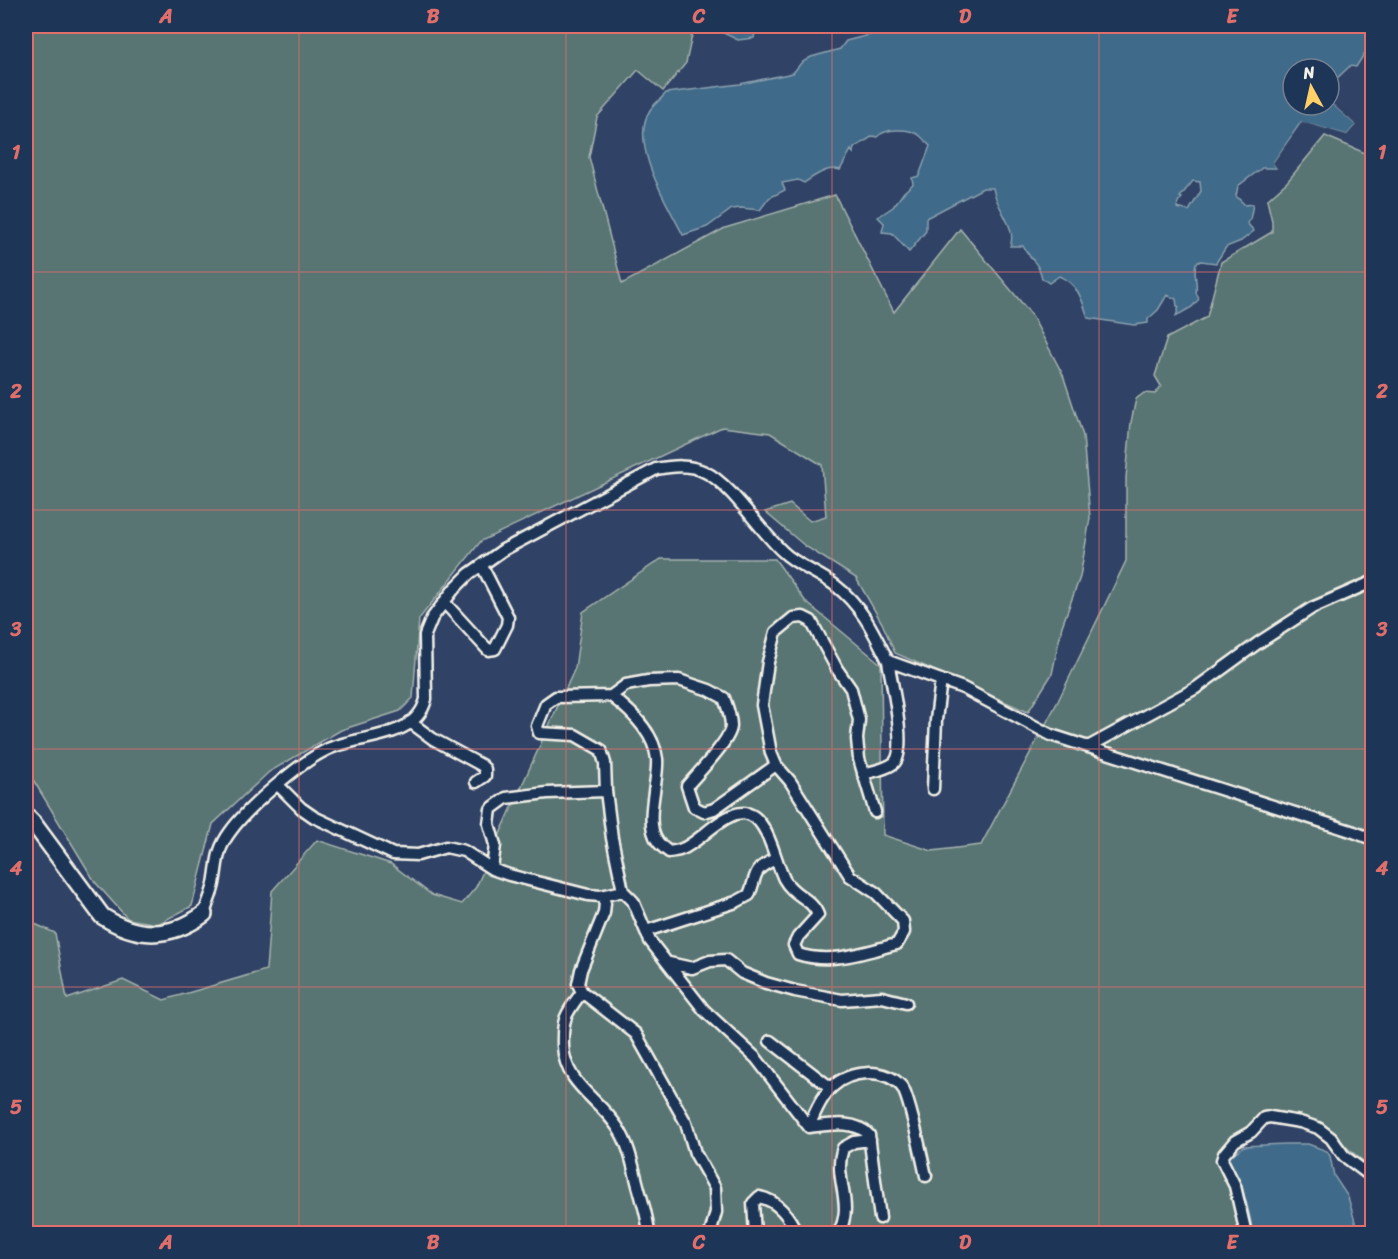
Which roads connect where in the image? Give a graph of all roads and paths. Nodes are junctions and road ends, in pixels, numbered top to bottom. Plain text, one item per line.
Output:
1 (482, 566) junction
2 (1372, 582) edge
3 (444, 602) junction
4 (888, 661) junction
5 (941, 680) junction
6 (611, 696) junction
7 (410, 722) junction
8 (1088, 747) junction
9 (776, 765) junction
10 (863, 774) junction
11 (476, 782) dead end
12 (278, 785) junction
13 (933, 789) dead end
14 (606, 791) junction
15 (875, 812) dead end
16 (26, 816) edge
17 (1372, 839) edge
18 (776, 859) junction
19 (492, 869) junction
20 (623, 891) junction
21 (601, 896) junction
22 (204, 914) joint
23 (646, 932) junction
24 (669, 963) junction
25 (582, 992) junction
26 (906, 1003) dead end
27 (770, 1041) dead end
28 (831, 1088) junction
29 (808, 1127) junction
30 (870, 1140) junction
31 (926, 1176) dead end
32 (1372, 1177) edge
33 (880, 1218) dead end
34 (650, 1233) edge
35 (710, 1233) edge
36 (755, 1233) edge
37 (797, 1233) edge
38 (838, 1233) edge
39 (1246, 1233) edge

1 - 3 street
1 - 3 street
1 - 4 street
2 - 8 street
3 - 7 street
4 - 5 street
4 - 10 street
5 - 8 street
5 - 13 street
6 - 9 street
6 - 14 street
6 - 18 street
7 - 11 street
7 - 12 street
8 - 17 street
9 - 10 street
9 - 18 street
10 - 15 street
12 - 19 street
12 - 22 street
14 - 19 street
14 - 20 street
16 - 22 main road
18 - 23 street
19 - 21 street
20 - 21 street
20 - 23 street
21 - 25 street
23 - 24 street
24 - 26 street
24 - 29 street
25 - 34 street
25 - 35 street
27 - 28 street
28 - 29 street
28 - 31 street
29 - 30 street
30 - 33 street
30 - 38 street
32 - 39 street
36 - 37 street

